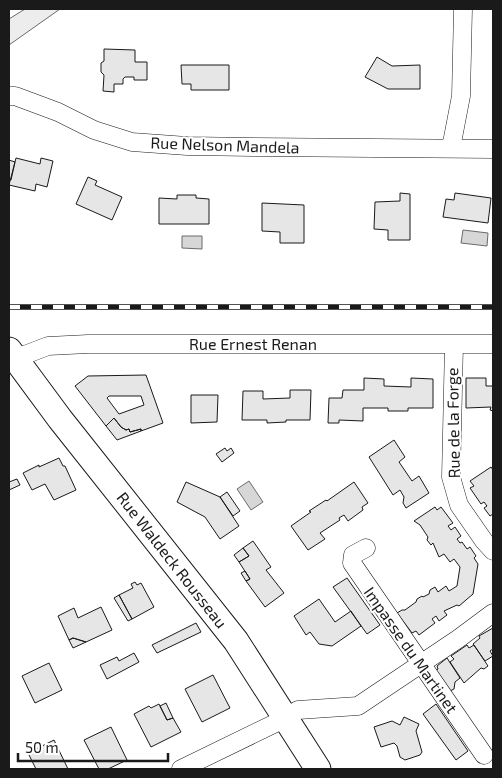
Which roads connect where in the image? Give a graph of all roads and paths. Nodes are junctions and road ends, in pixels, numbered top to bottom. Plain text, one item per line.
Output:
1 (463, 9) edge
2 (9, 96) edge
3 (451, 148) junction
4 (493, 149) edge
5 (454, 344) junction
6 (493, 344) edge
7 (12, 354) edge
8 (366, 548) dead end
9 (493, 551) edge
10 (493, 613) edge
11 (421, 664) junction
12 (286, 718) junction
13 (484, 755) dead end
14 (181, 769) edge
15 (318, 769) edge

1 - 3 street
2 - 3 street, Rue Nelson Mandela
3 - 4 street, Rue Nelson Mandela
5 - 6 street, Rue Ernest Renan
5 - 7 street, Rue Ernest Renan
5 - 9 street, Rue de la Forge
7 - 12 street, Rue Waldeck Rousseau
8 - 11 street, Impasse du Martinet
10 - 11 street
11 - 12 street
11 - 13 street, Impasse du Martinet
12 - 14 street
12 - 15 street, Rue Waldeck Rousseau

